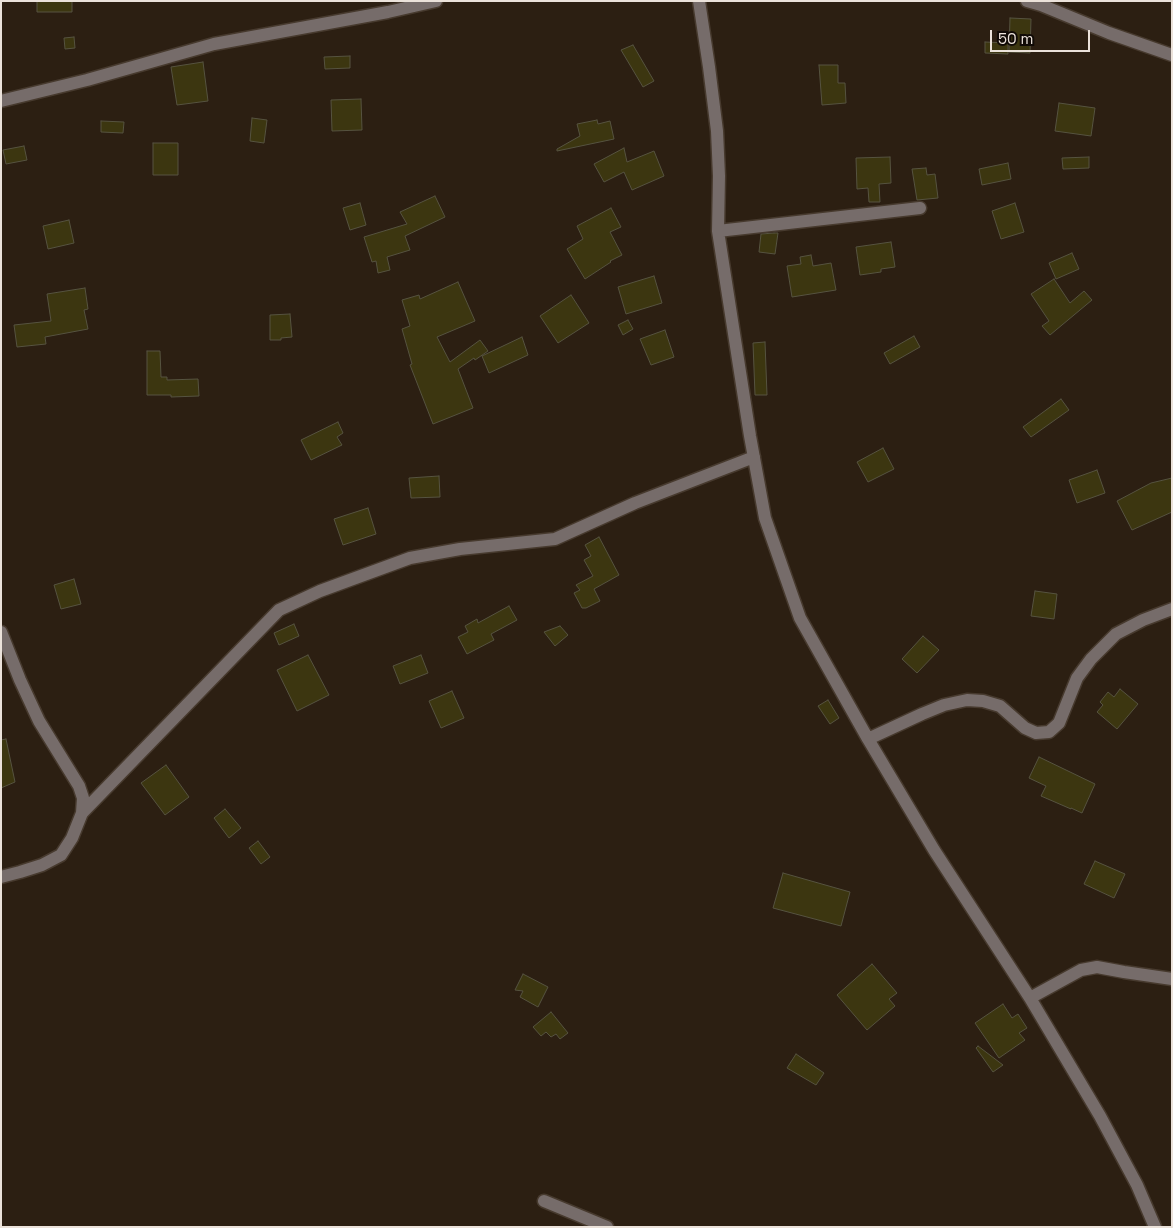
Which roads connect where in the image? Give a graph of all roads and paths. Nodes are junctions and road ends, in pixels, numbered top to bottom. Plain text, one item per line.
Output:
1 (436, 1) edge
2 (699, 1) edge
3 (1027, 1) edge
4 (414, 4) edge
5 (1172, 55) edge
6 (1, 101) edge
7 (920, 208) dead end
8 (718, 231) junction
9 (754, 457) junction
10 (1172, 609) edge
11 (1, 632) edge
12 (868, 739) junction
13 (82, 813) junction
14 (1, 877) edge
15 (1172, 979) edge
16 (1030, 998) junction
17 (544, 1201) dead end
18 (607, 1227) edge
19 (1155, 1227) edge

1 - 4 street
2 - 8 street
3 - 5 street
4 - 6 street
7 - 8 street
8 - 9 street
9 - 12 street
9 - 13 street
10 - 12 street
11 - 13 street
12 - 16 street
13 - 14 street
15 - 16 street
16 - 19 street
17 - 18 street

